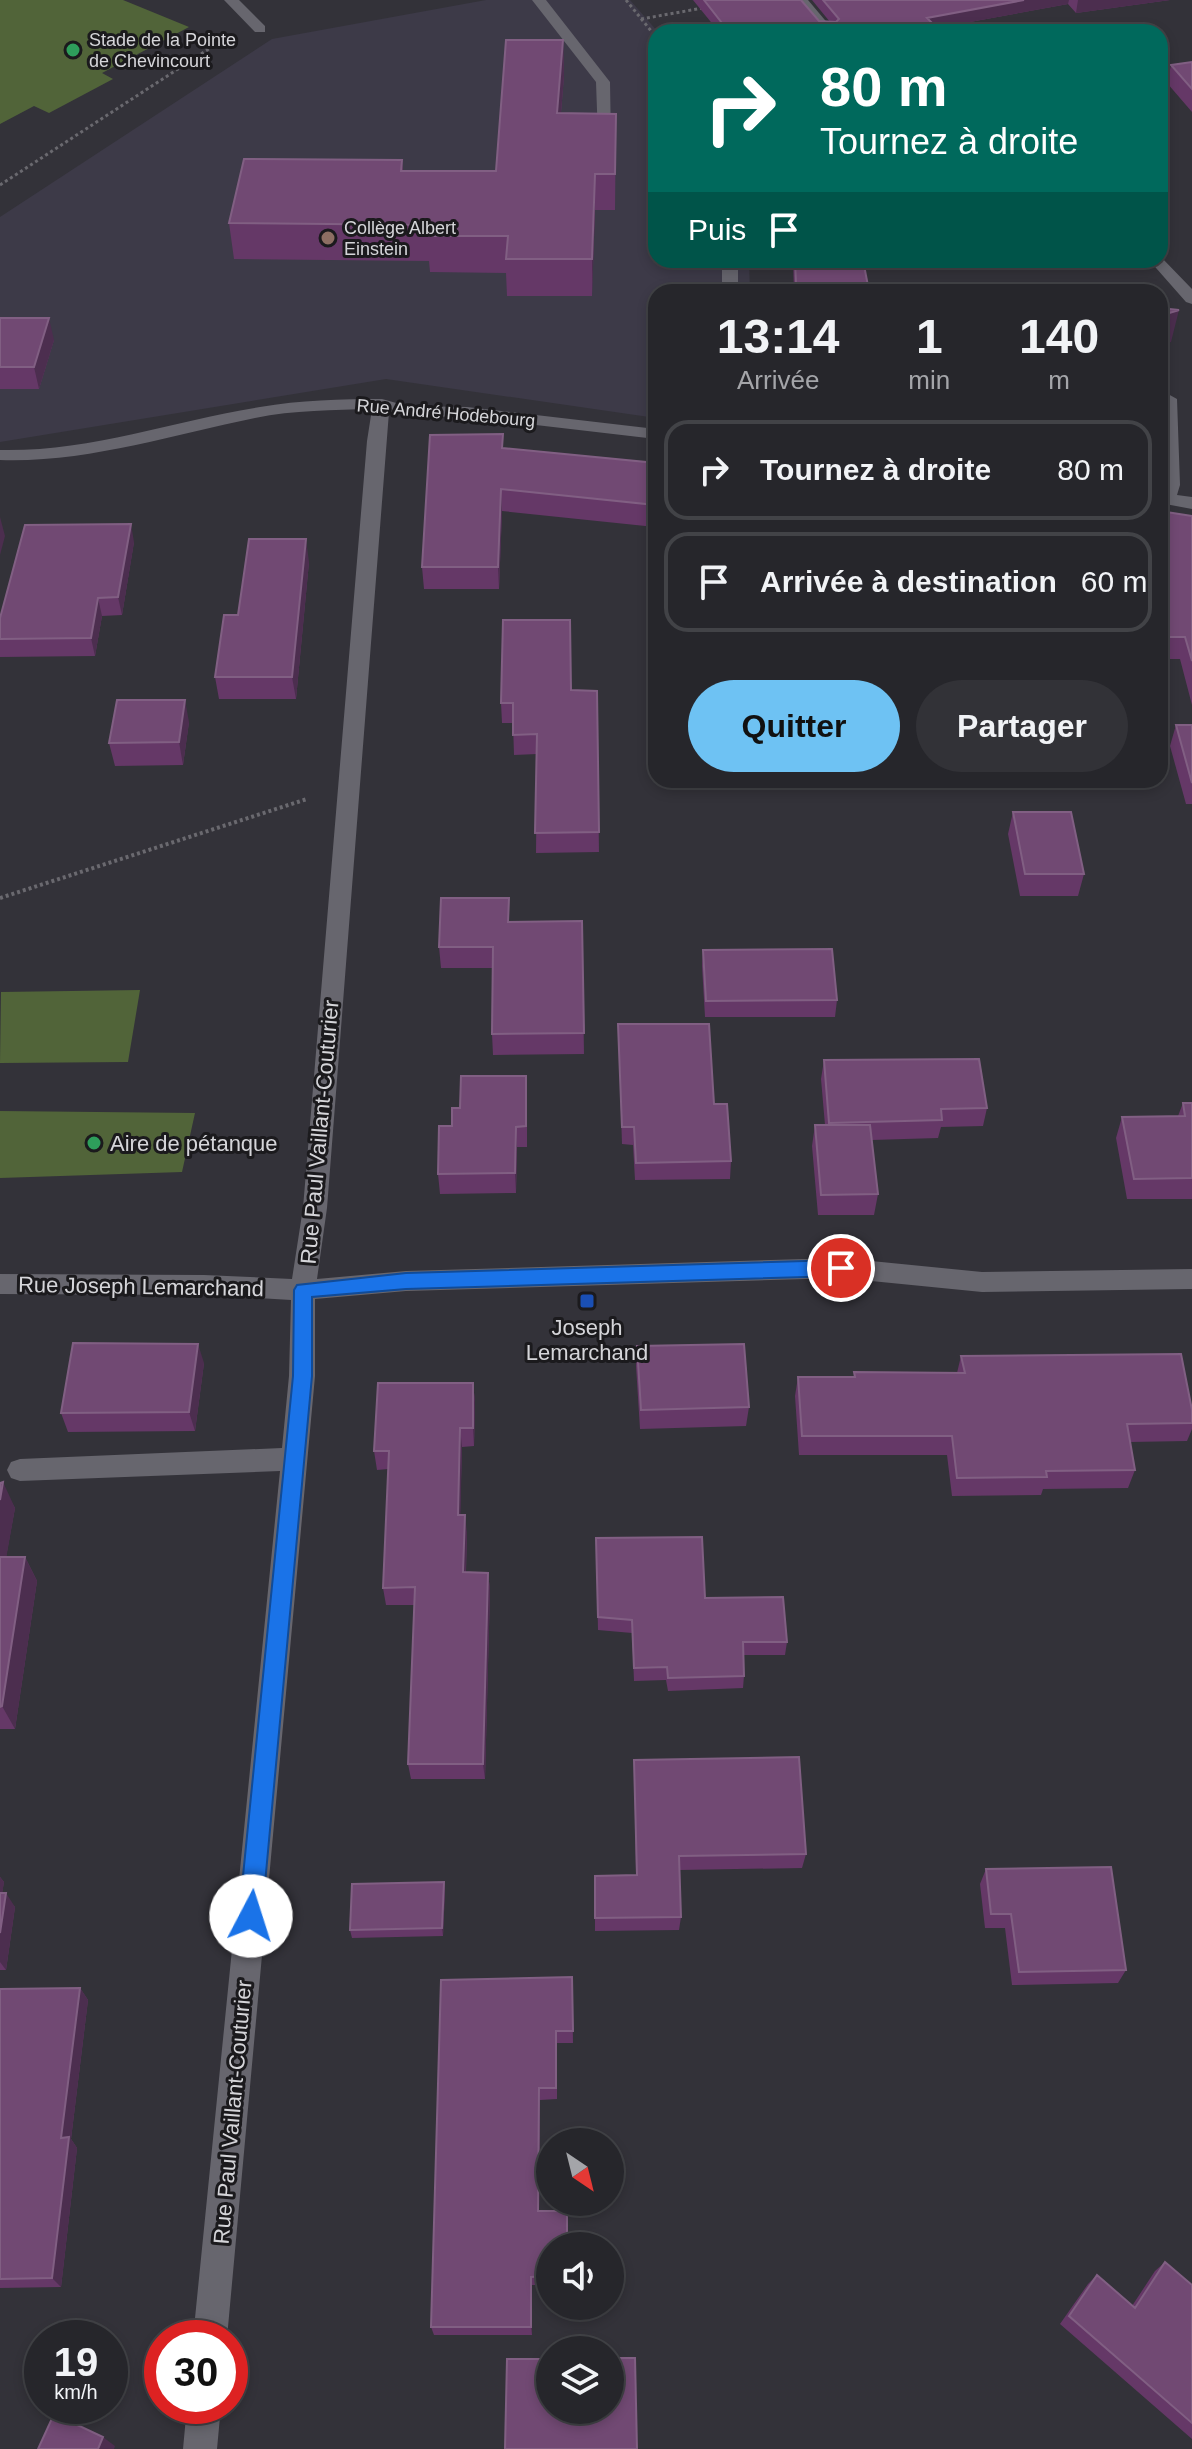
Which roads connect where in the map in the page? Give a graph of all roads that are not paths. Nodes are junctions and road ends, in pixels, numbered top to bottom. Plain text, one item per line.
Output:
1 (231, 0) edge
2 (539, 0) edge
3 (801, 0) edge
4 (256, 24) road end
5 (821, 24) edge
6 (606, 138) edge
7 (1164, 268) edge
8 (1192, 299) edge
9 (1168, 399) dead end
10 (382, 404) junction
11 (1169, 429) junction
12 (1192, 431) edge
13 (648, 433) edge
14 (0, 455) edge
15 (1168, 491) edge
16 (1168, 500) edge
17 (1192, 503) edge
18 (1192, 1279) edge
19 (0, 1284) edge
20 (303, 1290) junction
21 (294, 1459) junction
22 (20, 1470) dead end
23 (212, 2320) edge
24 (202, 2424) edge
25 (200, 2449) edge

1 - 4 street
2 - 6 street
3 - 5 street
7 - 8 street
9 - 11 street
10 - 13 street, Rue André Hodebourg
10 - 14 street, Rue André Hodebourg
10 - 20 street, Rue Paul Vaillant-Couturier
11 - 12 street
11 - 15 street
16 - 17 street
18 - 20 street, Rue Joseph Lemarchand
19 - 20 street, Rue Joseph Lemarchand
20 - 21 street, Rue Paul Vaillant-Couturier
21 - 22 street
21 - 23 street, Rue Paul Vaillant-Couturier
24 - 25 street

